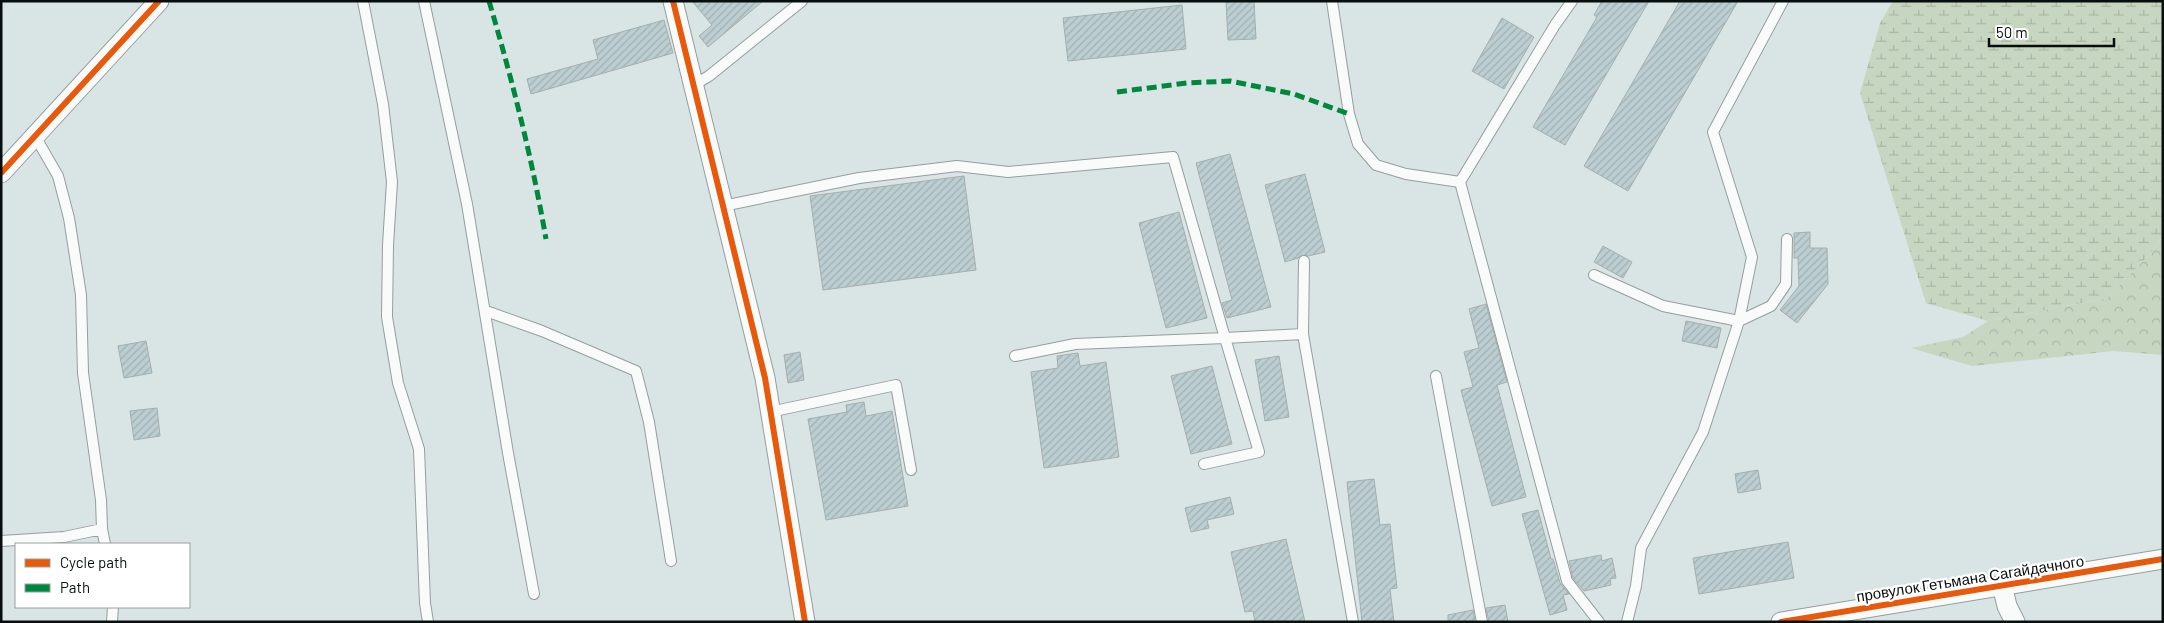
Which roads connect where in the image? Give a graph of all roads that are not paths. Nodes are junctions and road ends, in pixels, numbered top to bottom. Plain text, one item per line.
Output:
1 (159, 1) edge
2 (364, 1) edge
3 (424, 1) edge
4 (673, 1) edge
5 (802, 1) edge
6 (1332, 1) edge
7 (1572, 1) edge
8 (1783, 1) edge
9 (694, 85) junction
10 (35, 136) junction
11 (1, 173) edge
12 (1460, 182) junction
13 (723, 206) junction
14 (1787, 239) dead end
15 (1304, 261) dead end
16 (1594, 275) dead end
17 (486, 311) junction
18 (1739, 321) junction
19 (1303, 334) junction
20 (1225, 338) junction
21 (1015, 356) dead end
22 (1436, 376) dead end
23 (770, 412) junction
24 (1204, 464) dead end
25 (911, 470) dead end
26 (102, 528) junction
27 (1, 541) edge
28 (105, 543) edge
29 (2163, 559) edge
30 (671, 561) dead end
31 (2002, 585) junction
32 (534, 594) dead end
33 (112, 608) edge
34 (112, 622) edge
35 (428, 622) edge
36 (805, 622) edge
37 (1353, 622) edge
38 (1482, 622) edge
39 (1599, 622) edge
40 (1627, 622) edge
41 (1781, 622) edge
42 (2015, 622) edge

1 - 10 street
2 - 35 lane
3 - 17 lane
4 - 9 street
5 - 9 lane
6 - 12 lane
7 - 12 lane
8 - 18 lane
9 - 13 street
10 - 11 street
10 - 26 lane
12 - 39 lane
13 - 20 lane
13 - 23 street
14 - 18 lane
15 - 19 lane
16 - 18 lane
17 - 30 lane
17 - 32 lane
18 - 40 lane
19 - 20 lane
19 - 37 lane
20 - 21 lane
20 - 24 lane
22 - 38 lane
23 - 25 lane
23 - 36 street
26 - 27 lane
26 - 28 lane
29 - 31 street, провулок Гетьмана Сагайдачного
31 - 41 street, провулок Гетьмана Сагайдачного
31 - 42 street
33 - 34 lane

